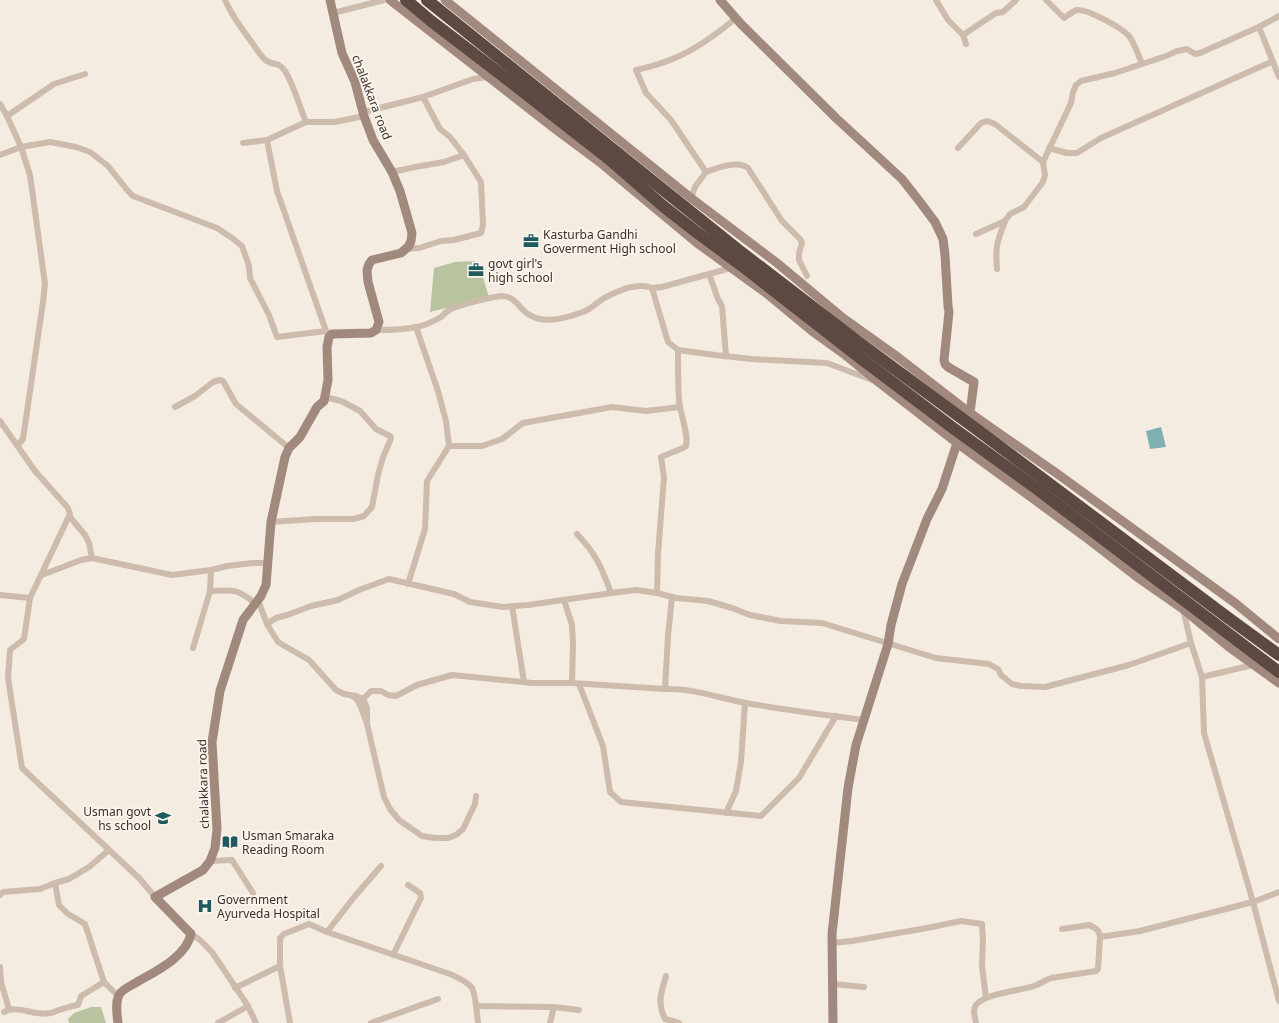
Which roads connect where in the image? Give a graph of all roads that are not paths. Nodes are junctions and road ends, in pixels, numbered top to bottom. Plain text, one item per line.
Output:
1 (226, 0) edge
2 (330, 0) edge
3 (384, 0) edge
4 (390, 0) edge
5 (406, 0) edge
6 (428, 0) edge
7 (445, 0) edge
8 (720, 0) edge
9 (936, 0) edge
10 (1016, 0) edge
11 (1046, 0) edge
12 (333, 13) junction
13 (1279, 16) edge
14 (736, 18) junction
15 (1259, 27) junction
16 (963, 35) junction
17 (966, 44) dead end
18 (1273, 61) junction
19 (1142, 64) junction
20 (85, 74) dead end
21 (487, 77) junction
22 (1279, 77) edge
23 (423, 98) junction
24 (0, 104) edge
25 (364, 114) junction
26 (7, 116) junction
27 (306, 122) junction
28 (267, 140) junction
29 (243, 143) dead end
30 (21, 148) junction
31 (958, 148) dead end
32 (1049, 148) junction
33 (0, 155) edge
34 (464, 155) junction
35 (1043, 162) junction
36 (392, 172) junction
37 (706, 172) junction
38 (691, 198) junction
39 (1005, 221) junction
40 (976, 234) dead end
41 (406, 249) junction
42 (731, 268) junction
43 (997, 269) dead end
44 (709, 274) junction
45 (807, 276) dead end
46 (652, 288) junction
47 (416, 327) junction
48 (376, 330) junction
49 (328, 333) junction
50 (678, 350) junction
51 (726, 356) junction
52 (877, 381) junction
53 (324, 401) junction
54 (175, 407) dead end
55 (680, 407) junction
56 (970, 413) junction
57 (0, 421) edge
58 (957, 443) junction
59 (18, 445) junction
60 (448, 446) junction
61 (289, 448) junction
62 (70, 517) junction
63 (271, 522) junction
64 (577, 534) dead end
65 (92, 558) junction
66 (268, 563) junction
67 (211, 570) junction
68 (42, 575) junction
69 (408, 584) junction
70 (210, 591) junction
71 (611, 593) junction
72 (657, 593) junction
73 (0, 595) edge
74 (672, 597) junction
75 (30, 598) junction
76 (564, 600) junction
77 (256, 602) junction
78 (512, 606) junction
79 (1183, 609) junction
80 (267, 624) junction
81 (1279, 639) edge
82 (888, 644) junction
83 (1191, 644) junction
84 (193, 648) dead end
85 (1279, 655) edge
86 (1253, 665) junction
87 (1279, 672) edge
88 (1202, 677) junction
89 (524, 682) junction
90 (572, 683) junction
91 (1279, 683) edge
92 (579, 684) junction
93 (665, 690) junction
94 (352, 696) junction
95 (363, 699) junction
96 (745, 703) junction
97 (836, 716) junction
98 (864, 720) junction
99 (367, 724) junction
100 (476, 796) dead end
101 (726, 813) junction
102 (109, 850) junction
103 (210, 861) junction
104 (381, 866) dead end
105 (55, 883) junction
106 (408, 885) dead end
107 (1279, 892) edge
108 (252, 893) dead end
109 (0, 895) edge
110 (155, 897) junction
111 (1253, 902) junction
112 (1062, 929) dead end
113 (328, 932) junction
114 (191, 934) junction
115 (1100, 937) junction
116 (832, 943) junction
117 (393, 955) junction
118 (280, 966) junction
119 (0, 967) edge
120 (666, 976) dead end
121 (1276, 976) edge
122 (104, 982) junction
123 (833, 984) junction
124 (864, 987) dead end
125 (235, 988) junction
126 (119, 995) junction
127 (986, 998) junction
128 (438, 999) dead end
129 (1279, 1001) edge
130 (248, 1006) junction
131 (476, 1006) junction
132 (554, 1007) junction
133 (579, 1010) dead end
134 (118, 1023) edge
135 (218, 1023) edge
136 (256, 1023) edge
137 (290, 1023) edge
138 (372, 1023) edge
139 (478, 1023) edge
140 (550, 1023) edge
141 (679, 1023) edge
142 (833, 1023) edge
143 (976, 1023) edge

1 - 27 street
2 - 12 main road, chalakkara road
3 - 12 street
4 - 21 main road
5 - 87 highway
6 - 85 highway
7 - 38 main road
8 - 14 main road
9 - 16 street
10 - 16 street
11 - 19 street
12 - 25 main road, chalakkara road
13 - 15 street
14 - 37 street
14 - 56 main road
15 - 18 street
15 - 19 street
16 - 17 street
18 - 22 street
18 - 32 street
19 - 32 street
20 - 26 street
21 - 23 street
21 - 42 main road
23 - 25 street
23 - 34 street
24 - 26 street
25 - 27 street
25 - 36 main road, chalakkara road
26 - 30 street
27 - 28 street
28 - 29 street
28 - 49 street
30 - 33 street
30 - 49 street
30 - 59 street
31 - 35 street
32 - 35 street
34 - 36 street
34 - 41 street
35 - 39 street
36 - 41 main road, chalakkara road
37 - 38 street
37 - 45 street
38 - 56 main road
39 - 40 street
39 - 43 street
41 - 48 main road
42 - 44 street
42 - 52 main road
44 - 46 street
44 - 51 street
46 - 47 street
46 - 50 street
47 - 48 street
47 - 60 street
48 - 49 main road
49 - 53 main road, chalakkara road
50 - 51 street
50 - 55 street
51 - 52 street
52 - 58 main road
53 - 61 main road, chalakkara road
53 - 63 street
54 - 61 street
55 - 60 street
55 - 72 street
56 - 81 main road
57 - 59 street
58 - 79 main road
58 - 82 main road
59 - 62 street
60 - 69 street
61 - 63 main road, chalakkara road
62 - 65 street
62 - 68 street
63 - 66 main road, chalakkara road
64 - 71 street
65 - 67 street
65 - 68 street
66 - 67 street
66 - 77 main road, chalakkara road
67 - 70 street
68 - 75 street
69 - 78 street
69 - 80 street
70 - 77 street
70 - 84 street
71 - 72 street
71 - 76 street
72 - 74 street
73 - 75 street
74 - 82 street
74 - 93 street
75 - 102 street
76 - 78 street
76 - 90 street
77 - 80 street
77 - 103 main road, chalakkara road
78 - 89 street
79 - 83 street
79 - 86 main road
80 - 94 street
82 - 83 street
82 - 98 main road
83 - 88 street
86 - 88 street
86 - 91 main road
88 - 111 street
89 - 90 street
89 - 95 street
90 - 92 street
92 - 93 street
92 - 101 street
93 - 96 street
94 - 95 street
94 - 99 street
95 - 99 street
96 - 97 street
96 - 101 street
97 - 98 street
97 - 101 street
98 - 116 main road
99 - 100 street
102 - 105 street
102 - 110 street
103 - 108 street
103 - 110 main road, chalakkara road
104 - 113 street
105 - 109 street
105 - 122 street
106 - 117 street
107 - 111 street
110 - 114 main road
111 - 115 street
111 - 121 street
112 - 115 street
113 - 117 street
113 - 118 street
114 - 125 street
114 - 126 main road
115 - 127 street
116 - 123 main road
116 - 127 street
117 - 131 street
118 - 125 street
118 - 137 street
119 - 122 street
120 - 141 street
121 - 129 street
122 - 126 street
123 - 124 street
123 - 142 main road
125 - 130 street
126 - 134 main road
127 - 143 street
128 - 138 street
130 - 135 street
130 - 136 street
131 - 132 street
131 - 139 street
132 - 133 street
132 - 140 street

